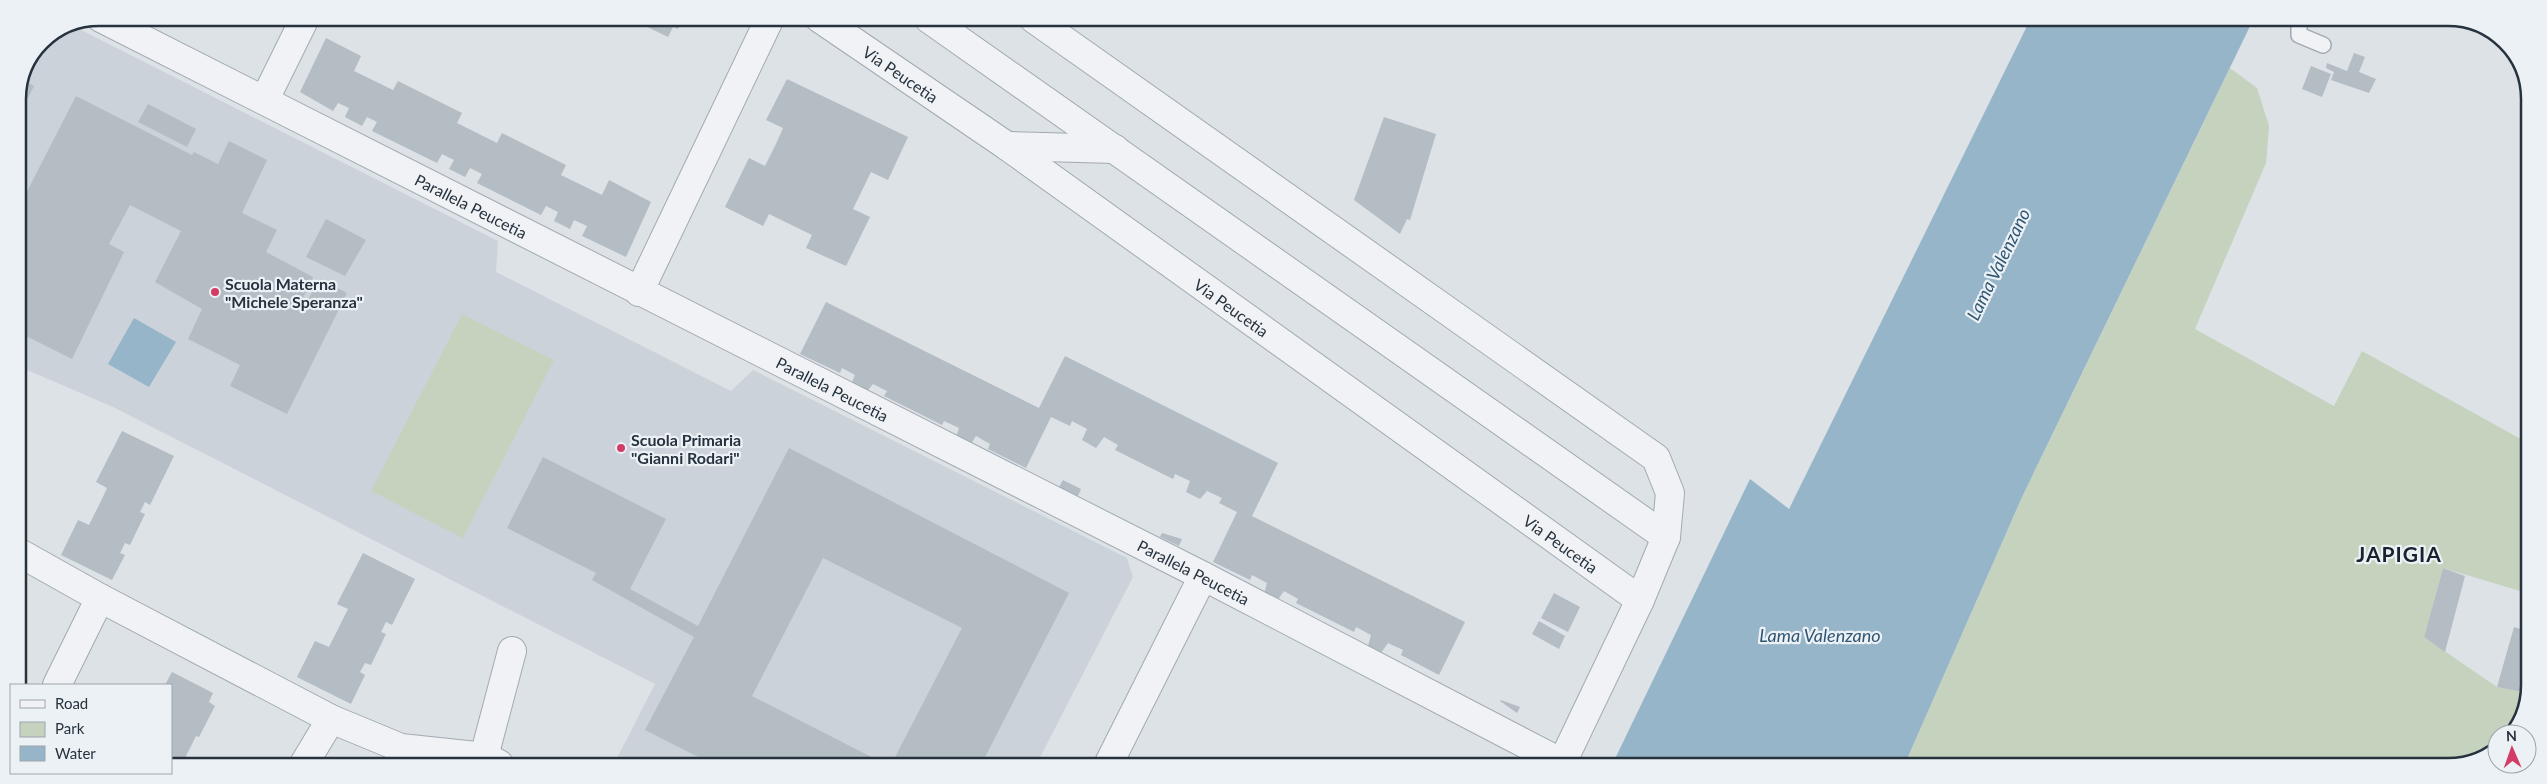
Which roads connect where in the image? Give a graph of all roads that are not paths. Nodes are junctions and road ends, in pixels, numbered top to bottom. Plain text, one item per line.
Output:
1 (117, 26) edge
2 (301, 26) edge
3 (766, 26) edge
4 (831, 26) edge
5 (940, 26) edge
6 (1044, 26) edge
7 (2299, 26) edge
8 (2323, 45) dead end
9 (265, 99) junction
10 (1008, 146) junction
11 (1115, 149) junction
12 (639, 292) junction
13 (1666, 537) junction
14 (26, 556) edge
15 (1203, 576) junction
16 (100, 598) junction
17 (1640, 600) junction
18 (512, 651) dead end
19 (57, 684) edge
20 (331, 719) junction
21 (308, 758) edge
22 (464, 758) edge
23 (490, 758) edge
24 (1112, 758) edge
25 (1550, 758) edge
26 (1564, 758) edge

1 - 9 street, Parallela Peucetia
2 - 9 street
3 - 12 street
4 - 10 street, Via Peucetia
5 - 11 street
6 - 13 street
7 - 8 lane
9 - 12 street, Parallela Peucetia
10 - 11 street
10 - 17 street, Via Peucetia
11 - 13 street
12 - 15 street, Parallela Peucetia
13 - 17 street
14 - 16 street
15 - 24 street
15 - 25 street, Parallela Peucetia
16 - 19 street
16 - 20 street
17 - 26 street
18 - 23 street
20 - 21 street
20 - 22 street

